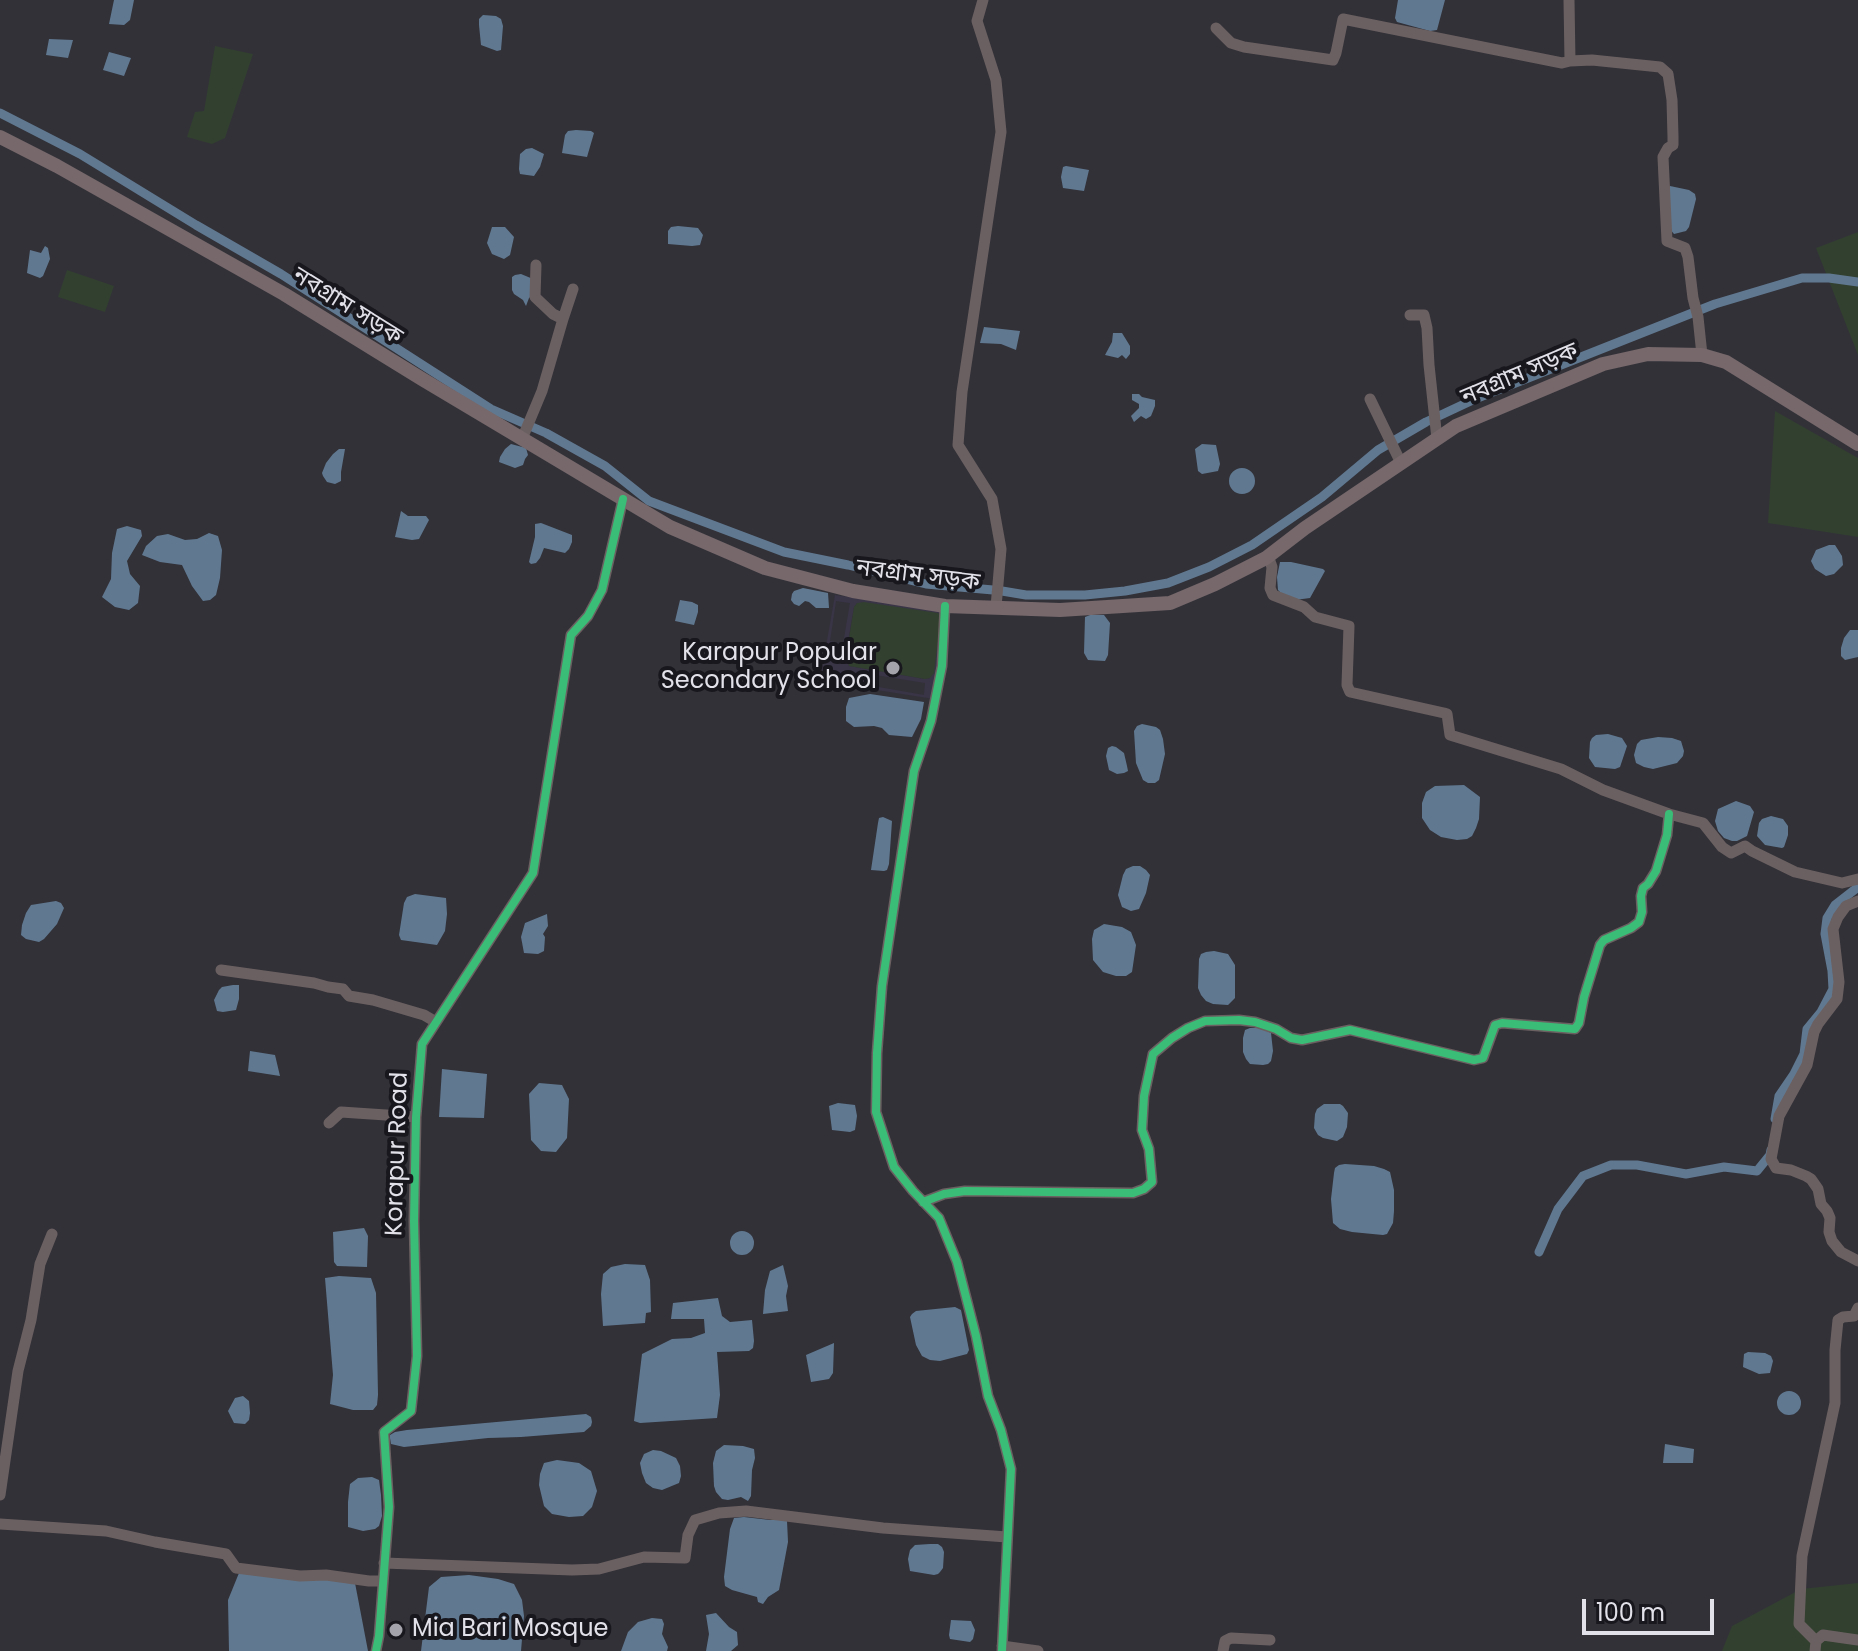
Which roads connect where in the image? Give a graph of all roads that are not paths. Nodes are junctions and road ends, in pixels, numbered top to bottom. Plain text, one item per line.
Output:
1 (983, 0) edge
2 (1569, 0) edge
3 (1216, 28) dead end
4 (1570, 61) junction
5 (0, 137) edge
6 (536, 265) dead end
7 (573, 289) dead end
8 (1410, 315) dead end
9 (563, 319) junction
10 (1702, 355) junction
11 (1370, 399) dead end
12 (522, 439) junction
13 (1437, 439) junction
14 (1858, 444) edge
15 (1398, 456) junction
16 (623, 499) junction
17 (1268, 556) junction
18 (945, 606) junction
19 (996, 607) junction
20 (1669, 814) junction
21 (1858, 879) edge
22 (1858, 901) edge
23 (221, 970) dead end
24 (436, 1022) junction
25 (416, 1117) junction
26 (329, 1123) dead end
27 (923, 1202) junction
28 (52, 1234) dead end
29 (1858, 1261) edge
30 (1858, 1308) edge
31 (0, 1495) edge
32 (0, 1524) edge
33 (1007, 1537) junction
34 (384, 1563) junction
35 (382, 1581) junction
36 (1270, 1640) dead end
37 (1858, 1640) edge
38 (1816, 1646) edge
39 (1002, 1649) edge
40 (376, 1651) edge
41 (1038, 1651) edge
42 (1223, 1651) edge

1 - 19 street
2 - 4 street
3 - 4 street
4 - 10 street
5 - 12 main road, নবগ্রাম সড়ক
6 - 9 street
7 - 9 street
8 - 13 street
9 - 12 street
10 - 13 main road, নবগ্রাম সড়ক
10 - 14 main road, নবগ্রাম সড়ক
11 - 15 street
12 - 16 main road, নবগ্রাম সড়ক
13 - 15 main road, নবগ্রাম সড়ক
15 - 17 main road, নবগ্রাম সড়ক
16 - 18 main road, নবগ্রাম সড়ক
16 - 24 street, Korapur Road
17 - 19 main road, নবগ্রাম সড়ক
17 - 20 street
18 - 19 main road, নবগ্রাম সড়ক
18 - 27 street
20 - 21 street
20 - 27 street
22 - 29 street
23 - 24 street
24 - 25 street, Korapur Road
25 - 26 street
25 - 34 street, Korapur Road
27 - 33 street
28 - 31 street
30 - 38 street
32 - 35 street
33 - 34 street
33 - 39 street
34 - 35 street, Korapur Road
35 - 40 street, Korapur Road
36 - 42 street
37 - 38 street
39 - 41 street

